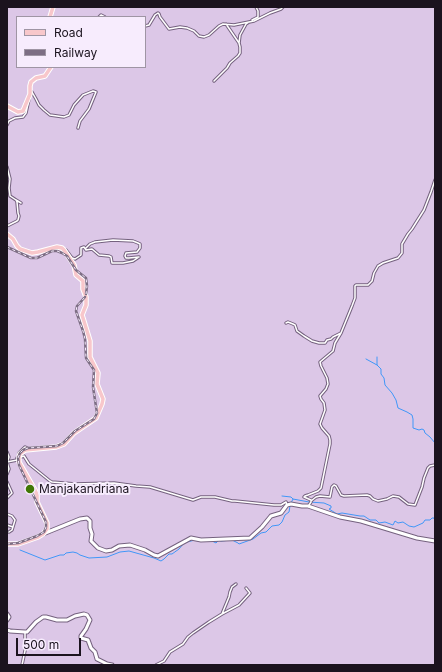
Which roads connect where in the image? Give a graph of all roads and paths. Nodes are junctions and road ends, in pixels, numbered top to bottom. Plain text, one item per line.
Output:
1 (256, 7) edge
2 (283, 7) edge
3 (250, 21) junction
4 (225, 24) junction
5 (146, 26) edge
6 (239, 43) junction
7 (50, 68) edge
8 (214, 81) dead end
9 (30, 93) junction
10 (7, 106) edge
11 (7, 125) edge
12 (78, 128) dead end
13 (7, 168) edge
14 (435, 180) edge
15 (16, 200) junction
16 (21, 203) dead end
17 (7, 226) edge
18 (7, 234) edge
19 (86, 248) junction
20 (64, 250) junction
21 (286, 323) dead end
22 (341, 332) junction
23 (29, 449) junction
24 (7, 452) edge
25 (19, 462) junction
26 (7, 463) edge
27 (435, 465) edge
28 (7, 474) edge
29 (7, 482) edge
30 (7, 498) edge
31 (310, 503) junction
32 (289, 504) junction
33 (7, 514) edge
34 (7, 525) edge
35 (14, 527) junction
36 (9, 532) dead end
37 (43, 534) junction
38 (435, 541) edge
39 (7, 544) edge
40 (236, 584) dead end
41 (246, 588) dead end
42 (7, 614) edge
43 (221, 615) junction
44 (7, 620) edge
45 (7, 630) edge
46 (25, 632) junction
47 (21, 665) edge
48 (112, 665) edge
49 (156, 665) edge

1 - 3 street
2 - 3 street
3 - 4 street
3 - 6 street
4 - 5 street
4 - 6 street
6 - 8 street
7 - 9 main road
9 - 10 main road
9 - 11 street
9 - 12 street
13 - 15 street
14 - 22 street
15 - 16 street
15 - 17 street
18 - 20 main road
19 - 19 street
19 - 20 street
20 - 23 main road
21 - 22 street
22 - 31 street
23 - 25 main road
23 - 26 street
24 - 26 street
25 - 32 street
25 - 37 main road
26 - 28 street
27 - 31 street
29 - 30 street
31 - 32 street
31 - 38 street
32 - 37 street
33 - 35 street
34 - 35 street
35 - 36 street
37 - 39 main road
40 - 43 street
41 - 43 street
42 - 44 street
43 - 49 street
45 - 46 street
46 - 47 street
46 - 48 street

